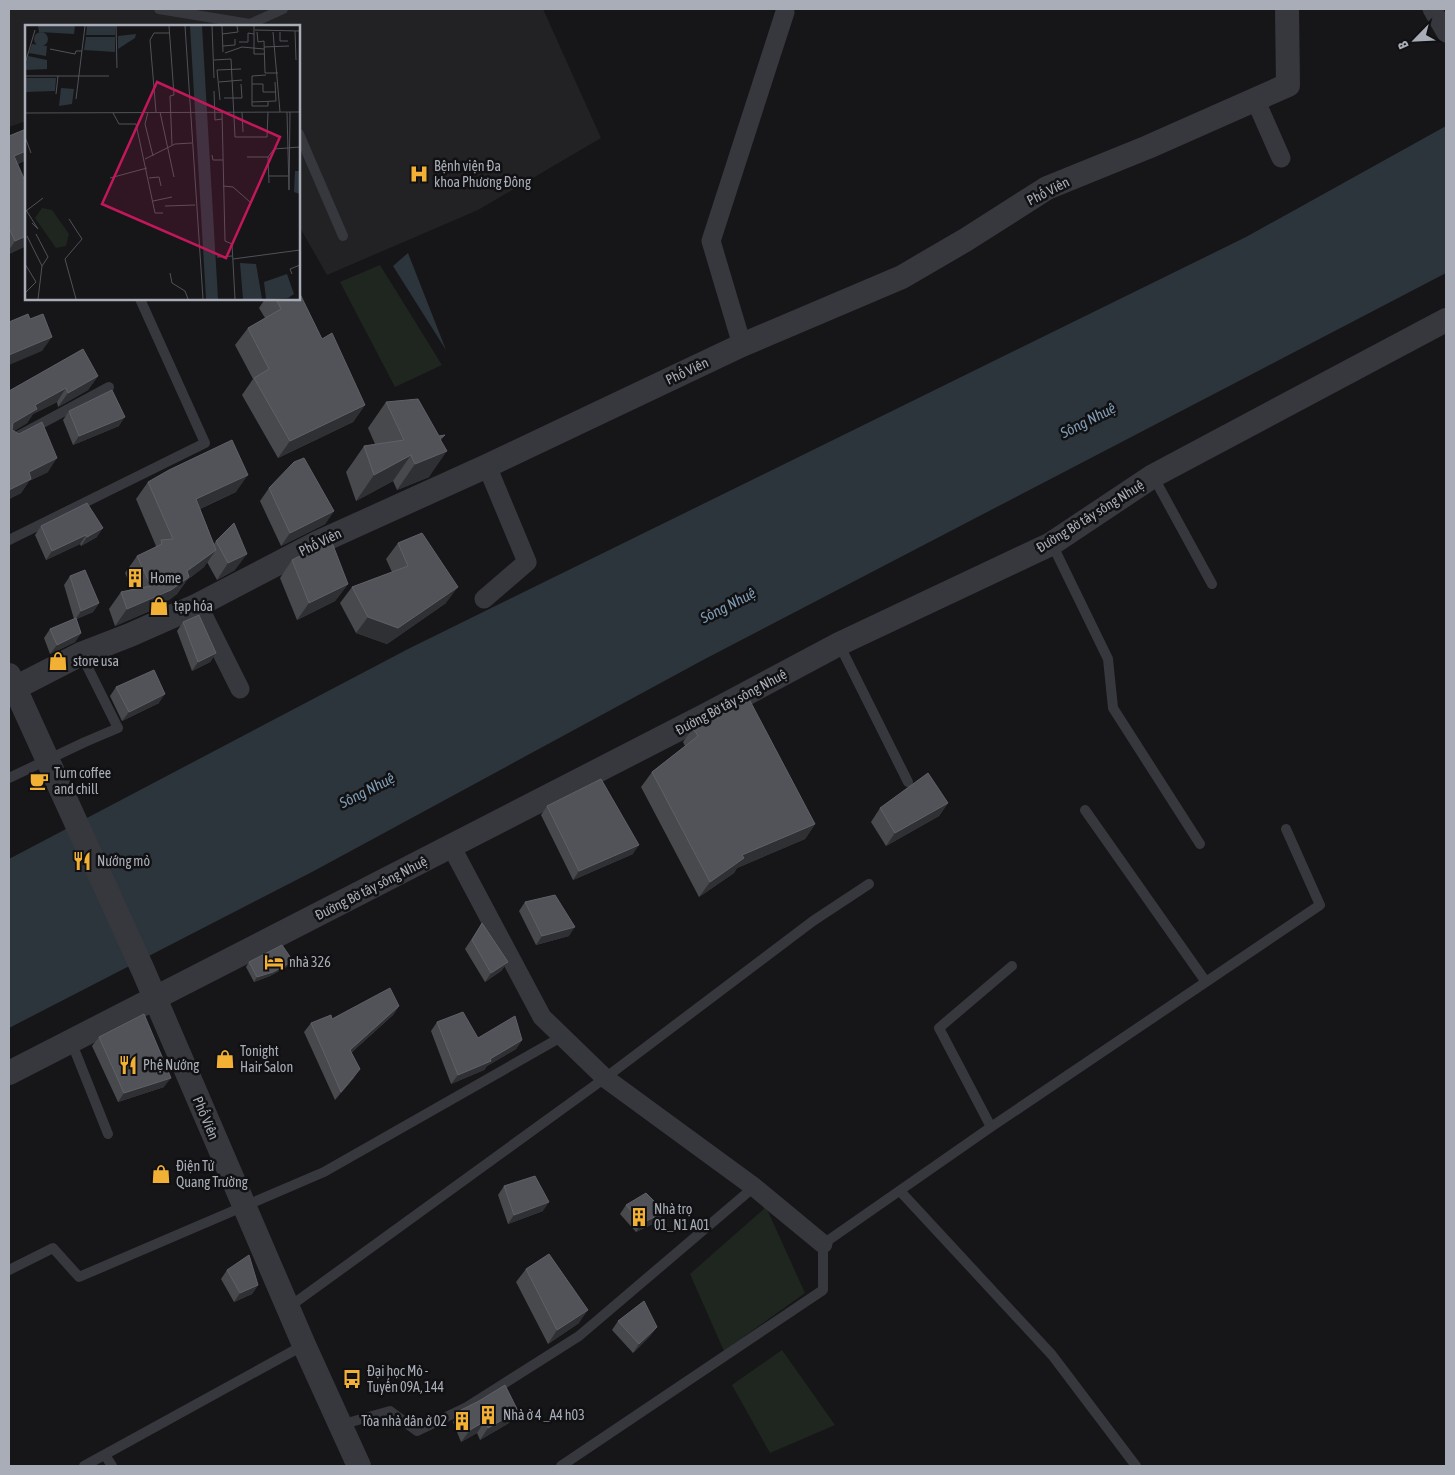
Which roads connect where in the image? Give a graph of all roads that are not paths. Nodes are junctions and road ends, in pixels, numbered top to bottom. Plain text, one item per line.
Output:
1 (159, 9) edge
2 (283, 9) edge
3 (1287, 9) edge
4 (1432, 9) edge
5 (785, 12) dead end
6 (251, 25) edge
7 (1446, 33) edge
8 (1255, 99) junction
9 (300, 136) edge
10 (1281, 158) dead end
11 (343, 236) dead end
12 (140, 300) edge
13 (1446, 320) edge
14 (742, 344) junction
15 (109, 387) dead end
16 (9, 440) edge
17 (487, 466) junction
18 (1154, 476) junction
19 (9, 540) edge
20 (1052, 544) junction
21 (1212, 584) dead end
22 (484, 599) dead end
23 (198, 605) junction
24 (839, 644) junction
25 (81, 654) junction
26 (12, 682) edge
27 (240, 689) dead end
28 (47, 761) junction
29 (9, 778) edge
30 (908, 782) dead end
31 (1085, 810) dead end
32 (1286, 829) dead end
33 (1200, 844) dead end
34 (451, 846) junction
35 (869, 884) dead end
36 (1012, 966) dead end
37 (1206, 982) junction
38 (155, 999) junction
39 (563, 1036) junction
40 (71, 1041) junction
41 (9, 1073) edge
42 (605, 1078) junction
43 (991, 1127) junction
44 (108, 1134) dead end
45 (754, 1187) junction
46 (900, 1191) junction
47 (244, 1207) junction
48 (823, 1244) junction
49 (9, 1270) edge
50 (288, 1308) junction
51 (304, 1345) junction
52 (340, 1424) junction
53 (105, 1455) junction
54 (84, 1466) edge
55 (112, 1466) edge
56 (359, 1466) edge
57 (561, 1466) edge
58 (1136, 1466) edge

1 - 6 lane
2 - 6 lane
3 - 8 street, Phố Viên
4 - 7 street
5 - 14 street
8 - 10 street
8 - 14 street, Phố Viên
9 - 11 lane
12 - 19 lane
13 - 18 street, Đường Bờ tây sông Nhuệ
14 - 17 street, Phố Viên
15 - 16 lane
17 - 22 street
17 - 23 street, Phố Viên
18 - 20 street, Đường Bờ tây sông Nhuệ
18 - 21 lane
20 - 24 street, Đường Bờ tây sông Nhuệ
20 - 33 lane
23 - 25 street, Phố Viên
23 - 27 street
24 - 30 lane
24 - 34 street, Đường Bờ tây sông Nhuệ
25 - 26 street, Phố Viên
25 - 28 lane
26 - 28 street, Phố Viên
28 - 29 lane
28 - 38 street, Phố Viên
31 - 37 lane
32 - 37 lane
34 - 38 street, Đường Bờ tây sông Nhuệ
34 - 39 street
35 - 42 lane
36 - 43 lane
37 - 43 lane
38 - 40 street, Đường Bờ tây sông Nhuệ
38 - 47 street, Phố Viên
39 - 42 street
39 - 47 lane
40 - 41 street, Đường Bờ tây sông Nhuệ
40 - 44 lane
42 - 45 street
42 - 50 lane
43 - 46 lane
45 - 48 street
45 - 52 lane
46 - 48 lane
46 - 58 lane
47 - 49 lane
47 - 50 street, Phố Viên
48 - 57 lane
50 - 51 street, Phố Viên
51 - 52 street, Phố Viên
51 - 53 lane
52 - 56 street, Phố Viên
53 - 54 lane
53 - 55 lane

